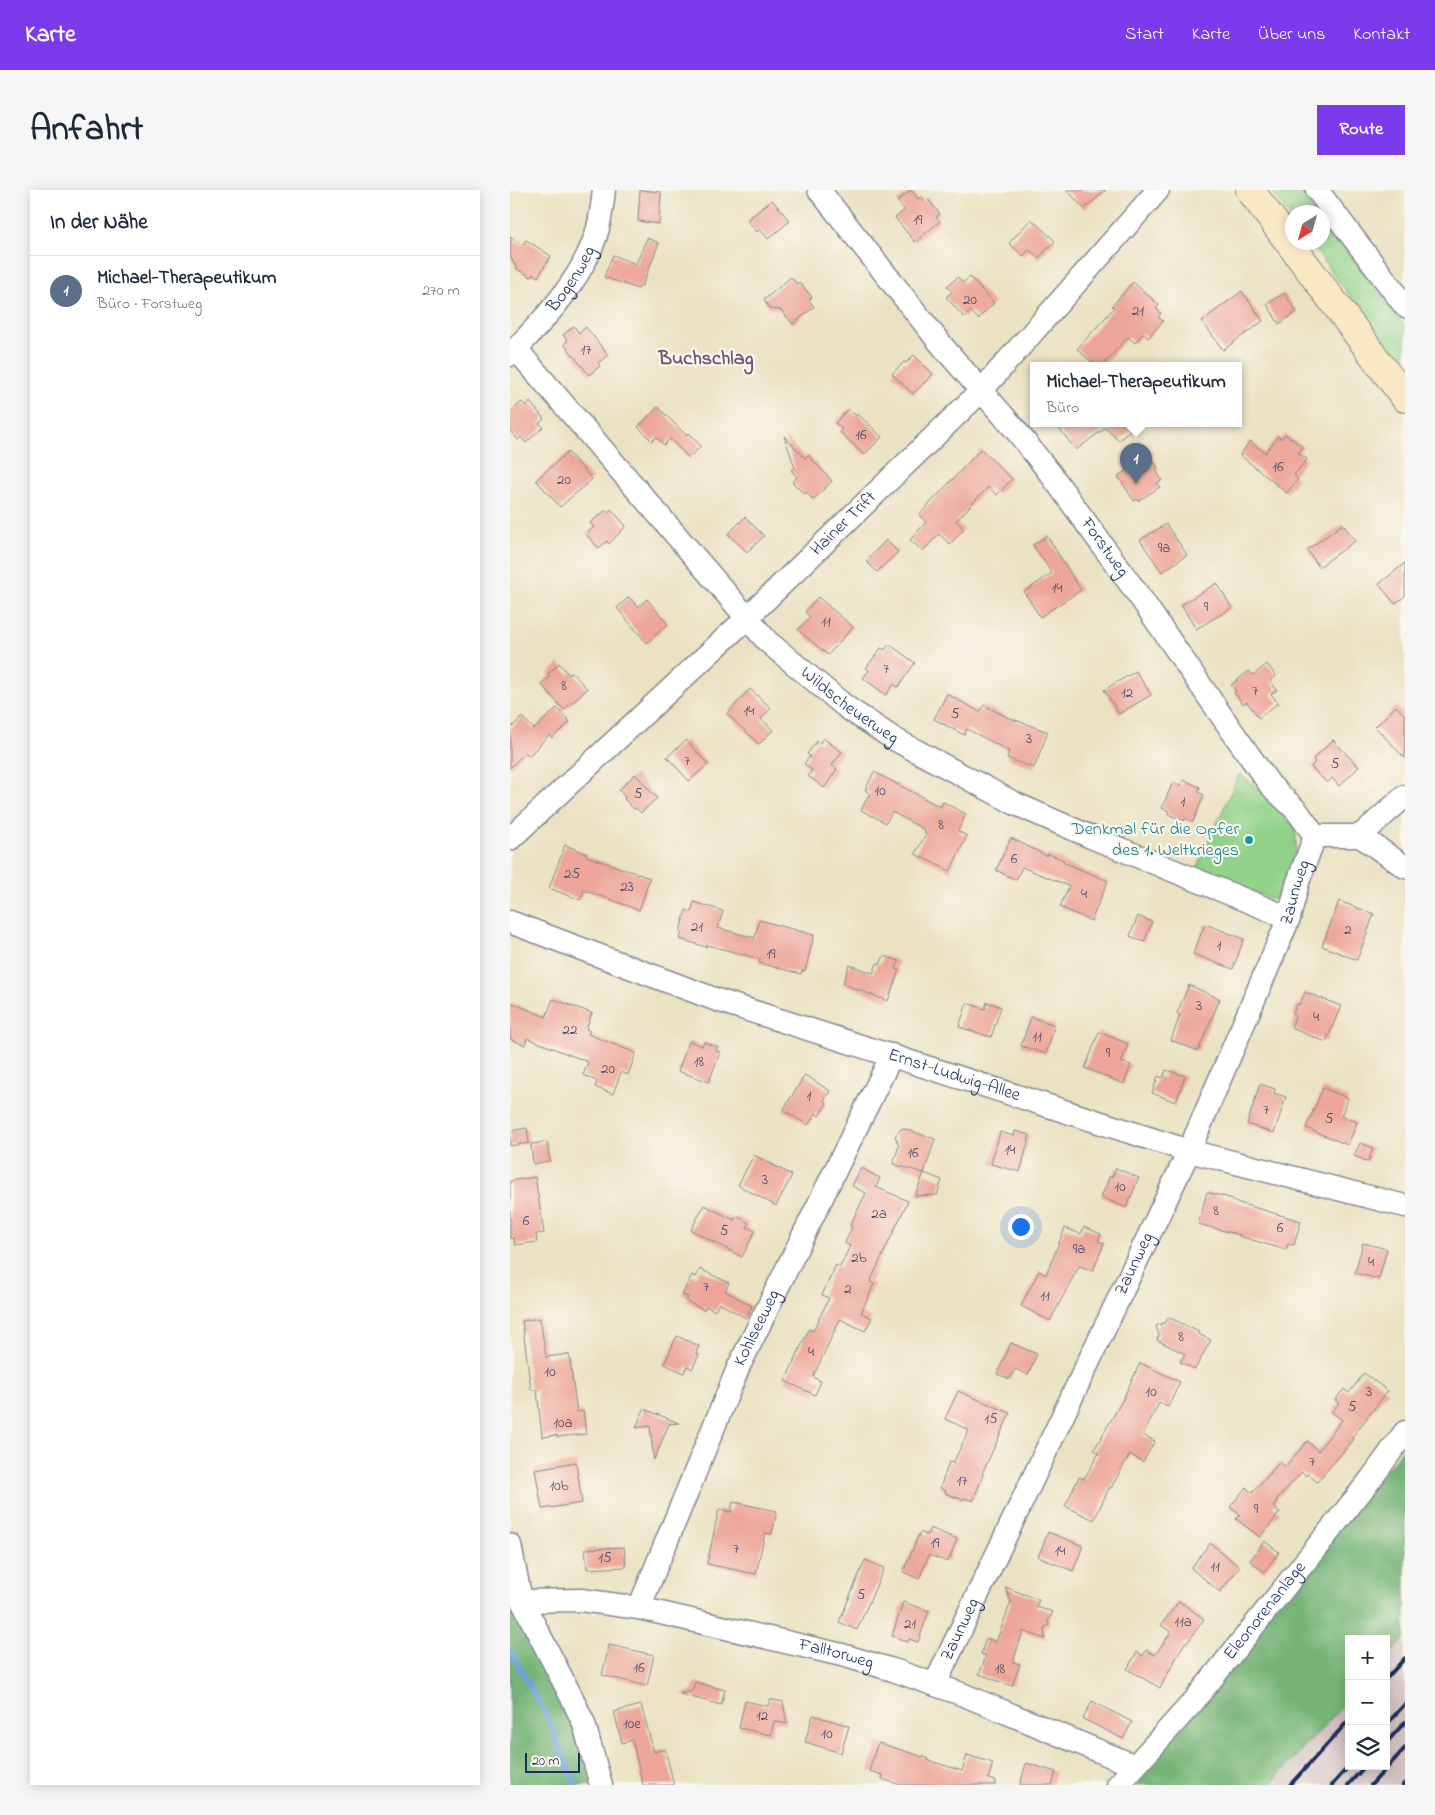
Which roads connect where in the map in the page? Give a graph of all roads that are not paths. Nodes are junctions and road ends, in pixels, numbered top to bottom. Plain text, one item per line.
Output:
1 (604, 190) edge
2 (819, 190) edge
3 (1158, 190) edge
4 (1250, 190) edge
5 (1317, 190) edge
6 (1405, 306) edge
7 (513, 352) edge
8 (981, 391) junction
9 (1405, 398) edge
10 (747, 618) junction
11 (1405, 796) edge
12 (1315, 836) junction
13 (1360, 836) junction
14 (510, 839) edge
15 (1405, 867) edge
16 (1289, 918) junction
17 (510, 922) edge
18 (892, 1055) junction
19 (1189, 1151) junction
20 (1405, 1206) edge
21 (1405, 1432) edge
22 (510, 1544) edge
23 (522, 1601) junction
24 (639, 1608) junction
25 (935, 1684) junction
26 (1135, 1766) junction
27 (601, 1785) edge
28 (1118, 1785) edge

1 - 7 street, Bogenweg
2 - 8 street, Forstweg
3 - 8 street, Hainer Trift
4 - 9 main road
5 - 6 street
7 - 10 street, Wildscheuerweg
8 - 10 street, Hainer Trift
8 - 12 street, Forstweg
10 - 14 street, Hainer Trift
10 - 16 street, Wildscheuerweg
11 - 13 street
12 - 13 street
12 - 16 street, Zaunweg
13 - 15 street
16 - 19 street, Zaunweg
17 - 18 street, Ernst-Ludwig-Allee
18 - 19 street, Ernst-Ludwig-Allee
18 - 24 street, Kohlseeweg
19 - 20 street, Ernst-Ludwig-Allee
19 - 25 street, Zaunweg
21 - 26 street, Eleonorenanlage
22 - 23 street
23 - 24 street, Falltorweg
23 - 27 street
24 - 25 street, Falltorweg
25 - 26 street, Falltorweg
26 - 28 street, Eleonorenanlage

